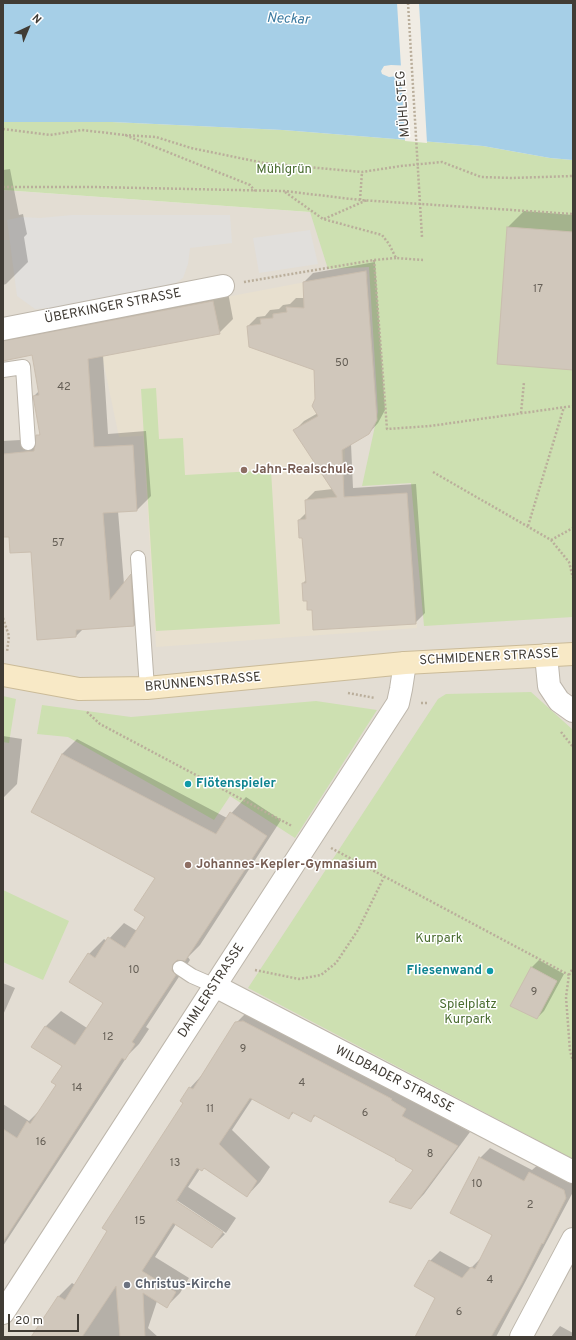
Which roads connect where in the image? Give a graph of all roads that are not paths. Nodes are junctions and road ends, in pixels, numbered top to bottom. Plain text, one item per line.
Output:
1 (223, 286) road end
2 (3, 328) edge
3 (3, 370) edge
4 (28, 443) dead end
5 (138, 558) dead end
6 (573, 654) edge
7 (546, 655) junction
8 (405, 663) junction
9 (4, 667) edge
10 (147, 688) junction
11 (573, 711) edge
12 (180, 968) dead end
13 (215, 986) junction
14 (573, 1172) edge
15 (573, 1240) edge
16 (3, 1313) edge
17 (521, 1337) edge

1 - 2 street, ÜBERKINGER STRASSE
3 - 4 lane
5 - 10 lane
6 - 7 main road, SCHMIDENER STRASSE
7 - 8 main road, SCHMIDENER STRASSE
7 - 11 street
8 - 10 main road, BRUNNENSTRASSE
8 - 13 street, DAIMLERSTRASSE
9 - 10 main road, BRUNNENSTRASSE
12 - 13 lane
13 - 14 street, WILDBADER STRASSE
13 - 16 street, DAIMLERSTRASSE
15 - 17 street

